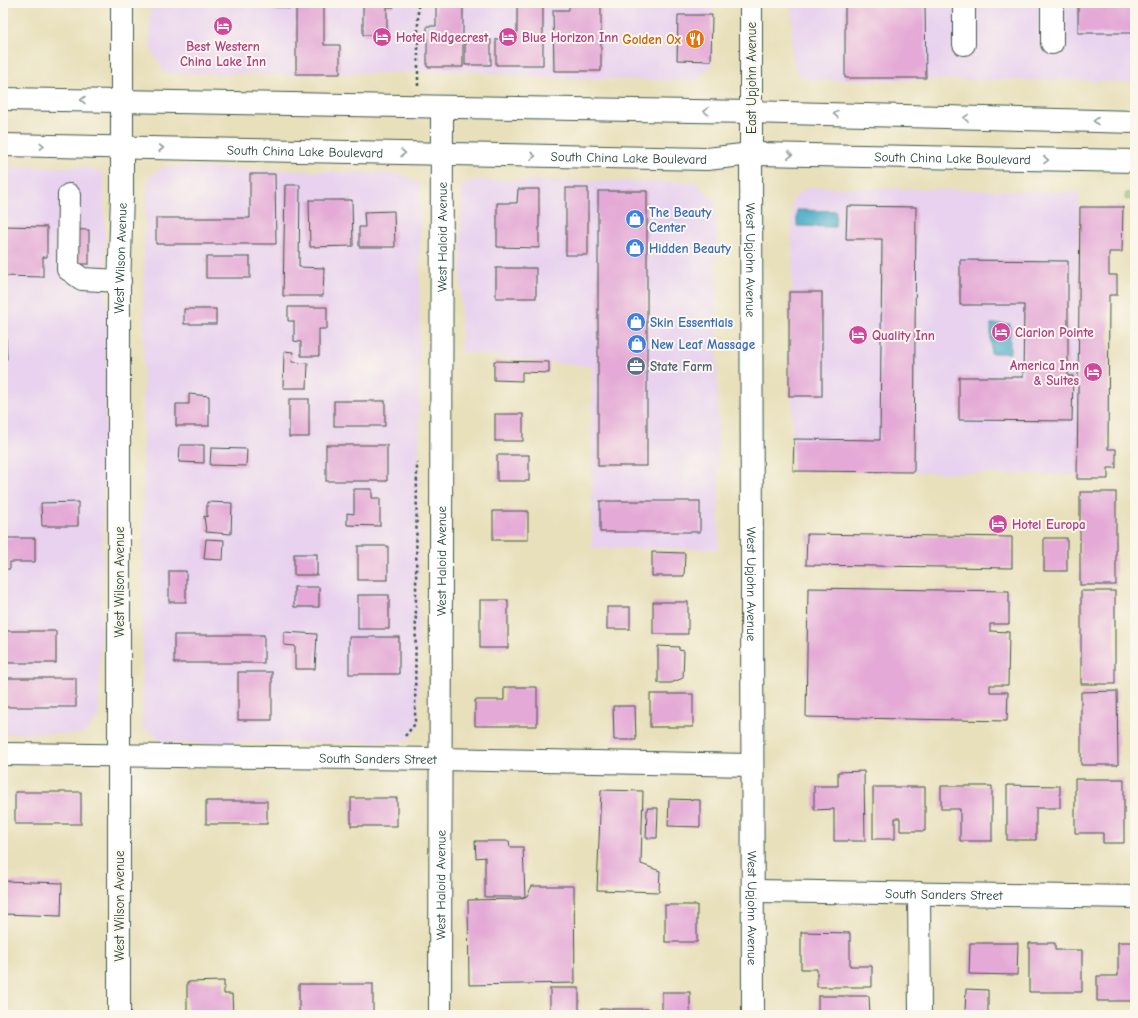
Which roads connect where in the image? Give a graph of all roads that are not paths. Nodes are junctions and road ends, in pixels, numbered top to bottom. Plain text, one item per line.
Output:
1 (122, 3) edge
2 (751, 3) edge
3 (964, 3) edge
4 (1052, 3) edge
5 (1052, 43) dead end
6 (964, 44) dead end
7 (3, 99) edge
8 (122, 100) junction
9 (442, 107) junction
10 (751, 112) junction
11 (1135, 122) edge
12 (3, 145) edge
13 (122, 148) junction
14 (442, 154) junction
15 (751, 154) junction
16 (1135, 161) edge
17 (75, 195) dead end
18 (120, 277) junction
19 (3, 754) edge
20 (119, 756) junction
21 (440, 759) junction
22 (752, 765) junction
23 (753, 891) junction
24 (919, 893) junction
25 (1135, 897) edge
26 (118, 1015) edge
27 (440, 1015) edge
28 (753, 1015) edge
29 (920, 1015) edge

1 - 8 street
2 - 10 street, East Upjohn Avenue
3 - 6 street
4 - 5 street
8 -> 7 street
8 - 9 street
8 - 13 street
10 -> 9 street
9 - 14 street, West Haloid Avenue
11 -> 10 street
10 - 15 street, East Upjohn Avenue
12 -> 13 street, South China Lake Boulevard
13 -> 14 street, South China Lake Boulevard
13 - 18 street, West Wilson Avenue
14 -> 15 street, South China Lake Boulevard
14 - 21 street, West Haloid Avenue
15 -> 16 street, South China Lake Boulevard
15 - 22 street, West Upjohn Avenue
17 - 18 street
18 - 20 street, West Wilson Avenue
19 - 20 street, South Sanders Street
20 - 21 street, South Sanders Street
20 - 26 street, West Wilson Avenue
21 - 22 street, South Sanders Street
21 - 27 street, West Haloid Avenue
22 - 23 street, West Upjohn Avenue
23 - 24 street, South Sanders Street
23 - 28 street, West Upjohn Avenue
24 - 25 street, South Sanders Street
24 - 29 street

